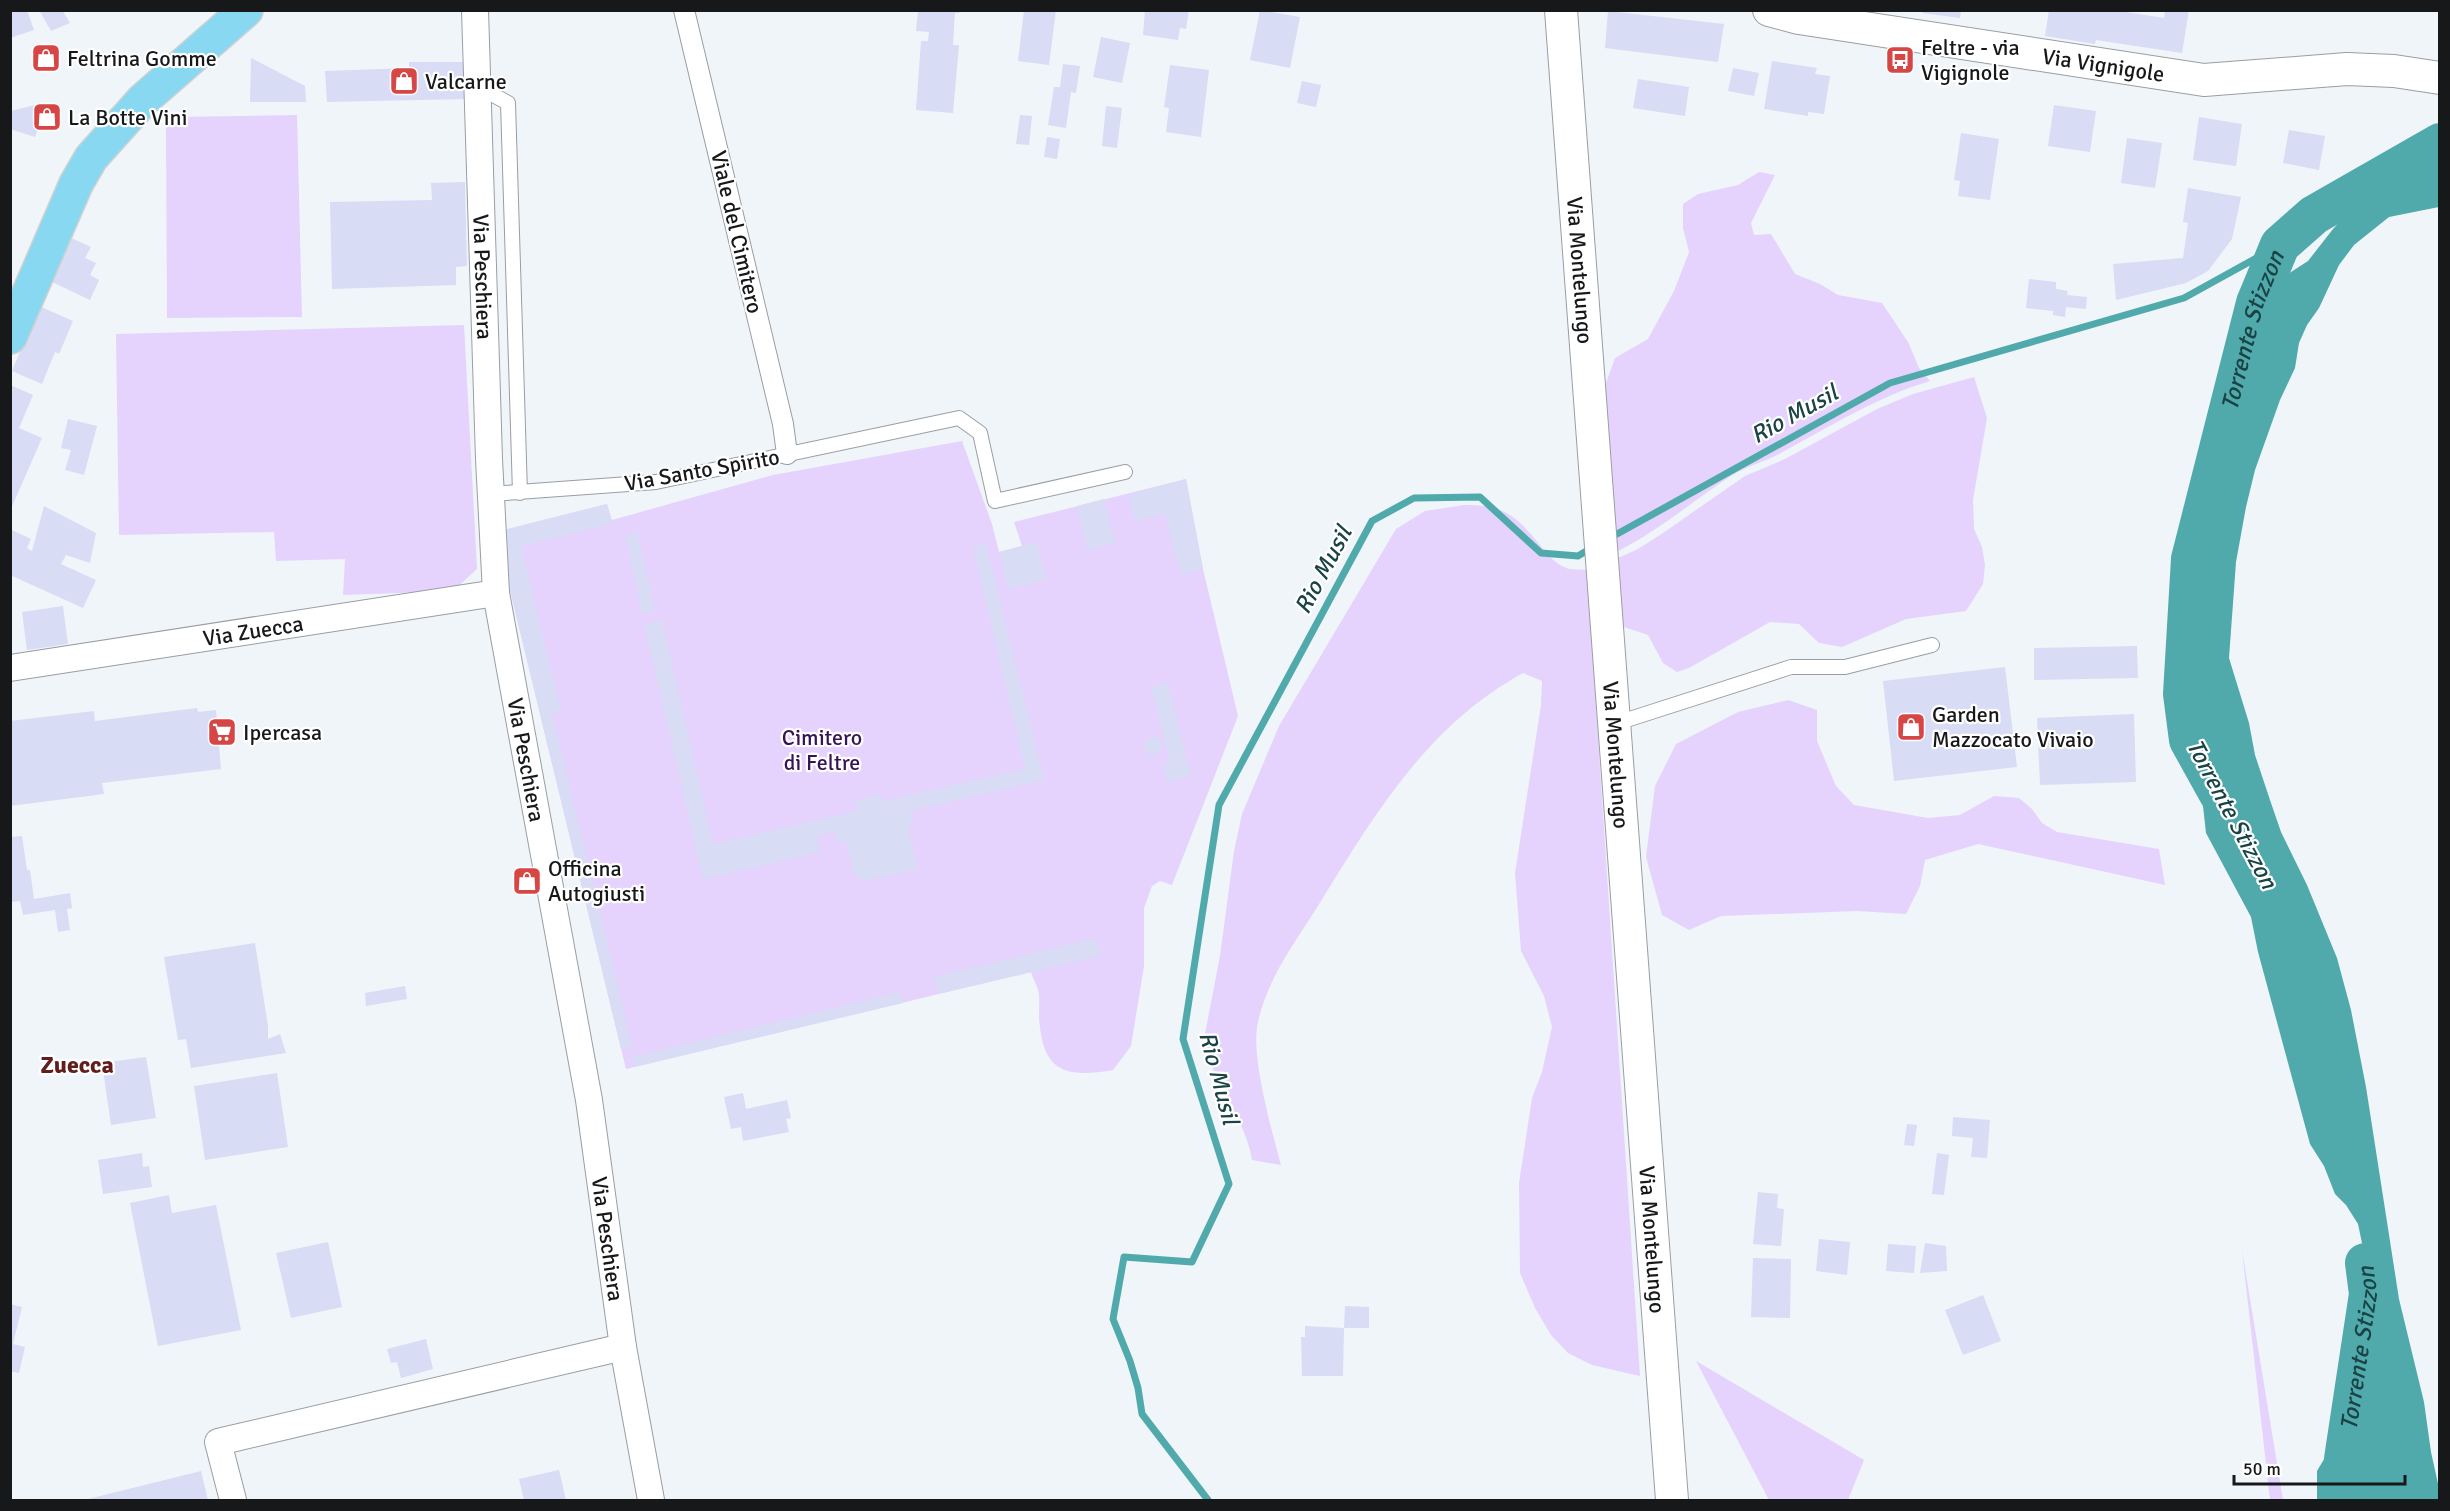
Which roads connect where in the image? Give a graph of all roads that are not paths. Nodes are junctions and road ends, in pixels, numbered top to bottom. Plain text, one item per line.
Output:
1 (246, 10) edge
2 (474, 10) edge
3 (684, 10) edge
4 (1561, 10) edge
5 (1769, 10) edge
6 (2434, 77) edge
7 (477, 86) junction
8 (10, 338) edge
9 (787, 454) junction
10 (1125, 472) dead end
11 (520, 493) junction
12 (491, 494) junction
13 (496, 593) junction
14 (1932, 645) dead end
15 (10, 668) edge
16 (1614, 724) junction
17 (624, 1347) junction
18 (233, 1500) edge
19 (651, 1500) edge
20 (1672, 1500) edge

1 - 8 main road
2 - 7 street, Via Peschiera
3 - 9 street, Viale del Cimitero
4 - 16 street, Via Montelungo
5 - 6 street, Via Vignigole
7 - 11 lane
7 - 12 street, Via Peschiera
9 - 10 lane, Via Santo Spirito
9 - 11 lane, Via Santo Spirito
11 - 12 lane, Via Santo Spirito
12 - 13 street, Via Peschiera
13 - 15 street, Via Zuecca
13 - 17 street, Via Peschiera
14 - 16 lane
16 - 20 street, Via Montelungo
17 - 18 street
17 - 19 street, Via Peschiera

